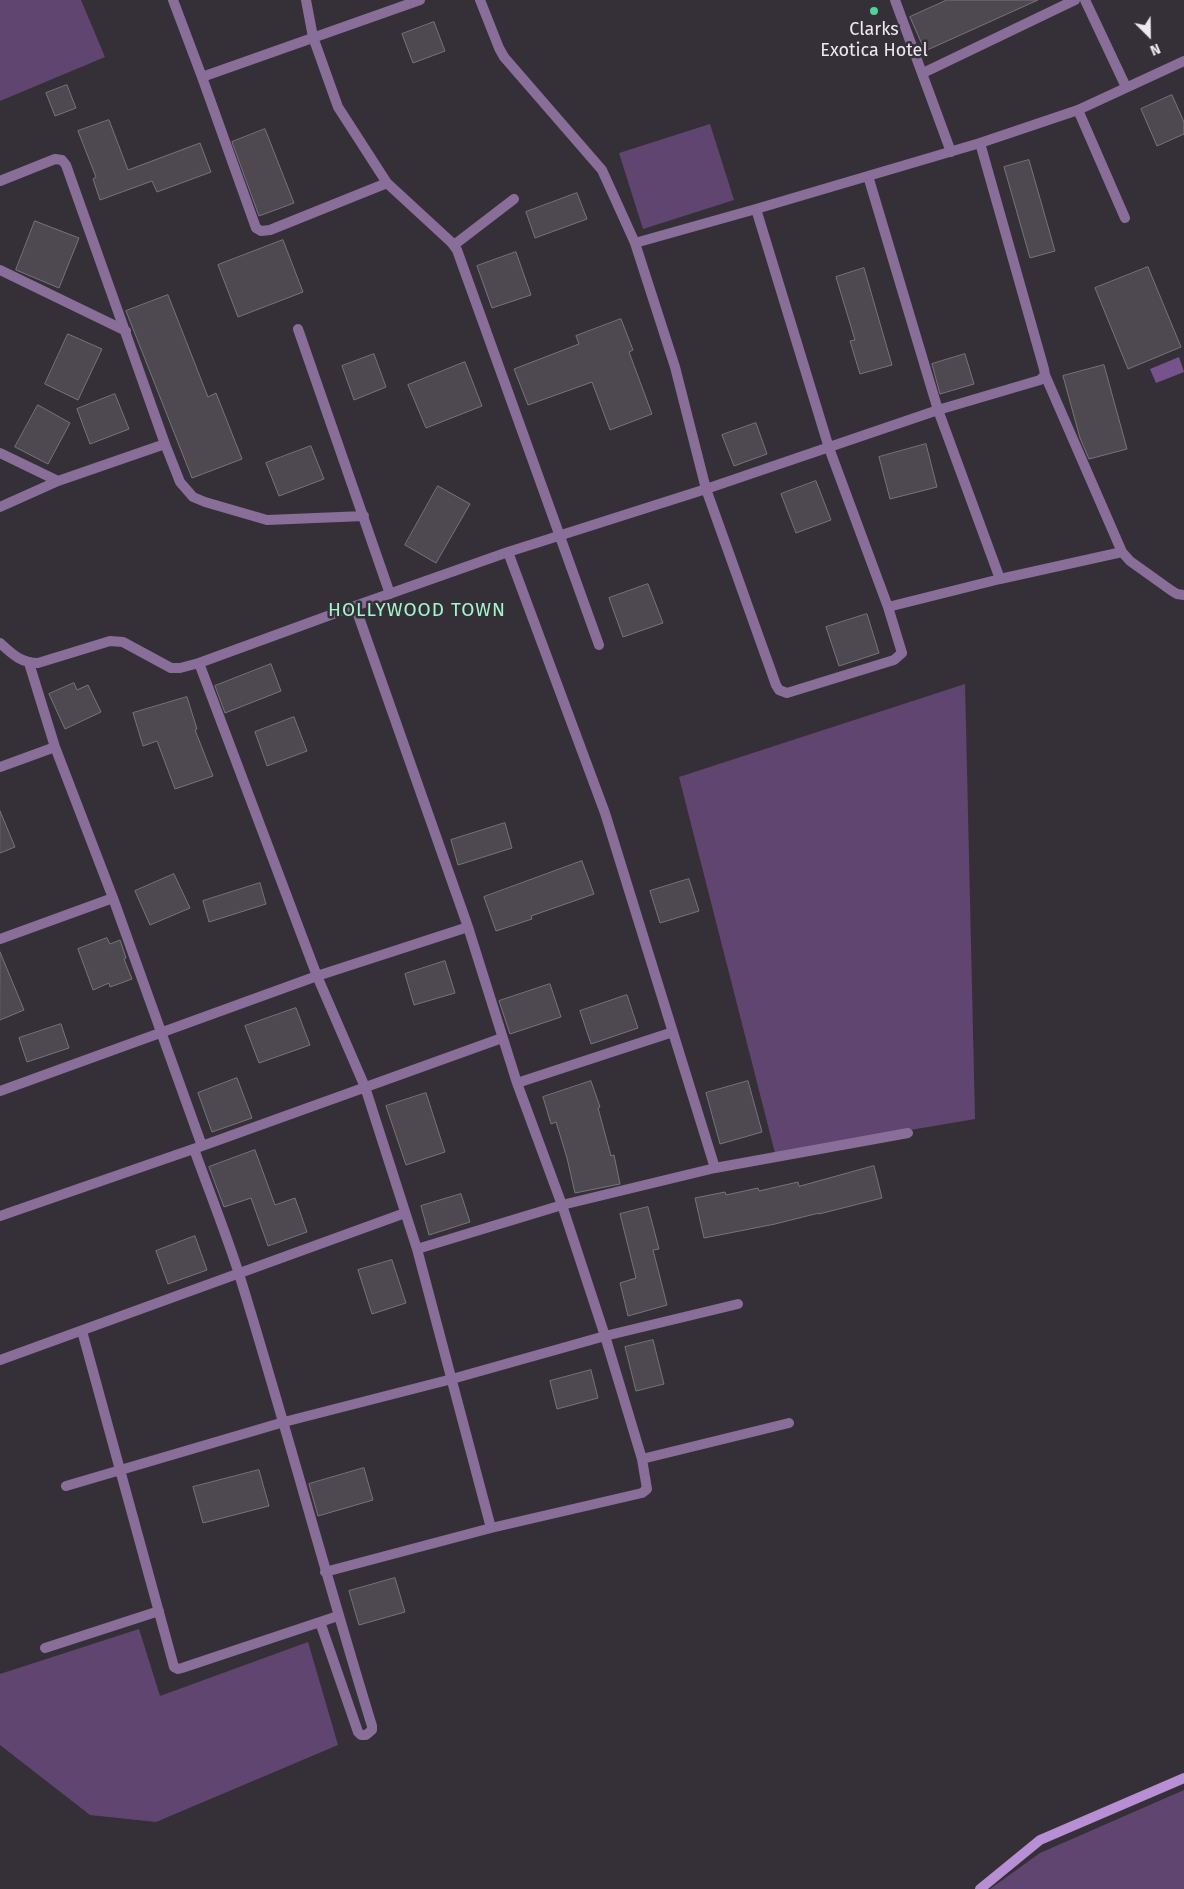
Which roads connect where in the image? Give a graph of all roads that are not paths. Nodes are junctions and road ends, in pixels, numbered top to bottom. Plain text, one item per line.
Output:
1 (173, 0) edge
2 (306, 0) edge
3 (420, 0) edge
4 (480, 0) edge
5 (895, 0) edge
6 (1075, 0) edge
7 (1085, 0) edge
8 (313, 37) junction
9 (1183, 65) edge
10 (923, 73) junction
11 (202, 77) junction
12 (1126, 87) junction
13 (1078, 110) junction
14 (980, 143) junction
15 (950, 152) junction
16 (868, 176) junction
17 (0, 181) edge
18 (387, 183) junction
19 (514, 199) dead end
20 (756, 209) junction
21 (1125, 218) dead end
22 (635, 243) junction
23 (454, 245) junction
24 (0, 270) edge
25 (298, 329) dead end
26 (126, 331) junction
27 (1045, 375) junction
28 (938, 410) junction
29 (165, 444) junction
30 (829, 448) junction
31 (0, 453) edge
32 (58, 481) junction
33 (706, 489) junction
34 (0, 507) edge
35 (364, 516) junction
36 (559, 537) junction
37 (508, 552) junction
38 (1122, 552) junction
39 (1000, 579) junction
40 (390, 594) junction
41 (1184, 595) edge
42 (355, 606) junction
43 (888, 607) junction
44 (0, 644) edge
45 (599, 645) dead end
46 (30, 663) junction
47 (199, 663) junction
48 (55, 747) junction
49 (0, 767) edge
50 (113, 898) junction
51 (468, 926) junction
52 (0, 938) edge
53 (317, 976) junction
54 (161, 1032) junction
55 (673, 1032) junction
56 (502, 1038) junction
57 (517, 1083) junction
58 (365, 1086) junction
59 (0, 1090) edge
60 (908, 1133) dead end
61 (198, 1147) junction
62 (715, 1168) junction
63 (562, 1205) junction
64 (405, 1213) junction
65 (0, 1216) edge
66 (417, 1248) junction
67 (239, 1274) junction
68 (738, 1304) dead end
69 (82, 1331) junction
70 (605, 1336) junction
71 (0, 1360) edge
72 (452, 1379) junction
73 (284, 1422) junction
74 (788, 1423) dead end
75 (642, 1459) junction
76 (121, 1470) junction
77 (66, 1486) dead end
78 (491, 1528) junction
79 (325, 1572) junction
80 (159, 1611) junction
81 (338, 1616) junction
82 (320, 1622) junction
83 (45, 1648) dead end
84 (1184, 1778) edge
85 (980, 1889) edge

1 - 11 street
2 - 8 street
3 - 8 street
4 - 22 street
5 - 10 street
6 - 10 street
7 - 12 street
8 - 11 street
8 - 18 street
9 - 12 street
10 - 15 street
11 - 18 street
12 - 13 street
13 - 14 street
13 - 21 street
14 - 15 street
14 - 27 street
15 - 16 street
16 - 20 street
16 - 28 street
17 - 26 street
18 - 23 street
19 - 23 street
20 - 22 street
20 - 30 street
22 - 33 street
23 - 36 street
24 - 26 street
25 - 35 street
26 - 29 street
27 - 28 street
27 - 38 street
28 - 30 street
28 - 39 street
29 - 32 street
29 - 35 street
30 - 33 street
30 - 43 street
31 - 32 street
32 - 34 street
33 - 36 street
33 - 43 street
35 - 40 street
36 - 37 street
36 - 45 street
37 - 40 street
37 - 55 street
38 - 39 street
38 - 41 street
39 - 43 street
40 - 42 street
42 - 47 street
42 - 51 street
44 - 46 street
46 - 47 street
46 - 48 street
47 - 53 street
48 - 49 street
48 - 50 street
50 - 52 street
50 - 54 street
51 - 53 street
51 - 56 street
53 - 54 street
53 - 58 street
54 - 59 street
54 - 61 street
55 - 57 street
55 - 62 street
56 - 57 street
56 - 58 street
57 - 63 street
58 - 61 street
58 - 64 street
60 - 62 street
61 - 65 street
61 - 67 street
62 - 63 street
63 - 66 street
63 - 70 street
64 - 66 street
64 - 67 street
66 - 72 street
67 - 69 street
67 - 73 street
68 - 70 street
69 - 71 street
69 - 76 street
70 - 72 street
70 - 75 street
72 - 73 street
72 - 78 street
73 - 76 street
73 - 79 street
74 - 75 street
75 - 78 street
76 - 77 street
76 - 80 street
78 - 79 street
79 - 81 street
80 - 82 street
80 - 83 street
81 - 82 street
81 - 82 street
84 - 85 street

